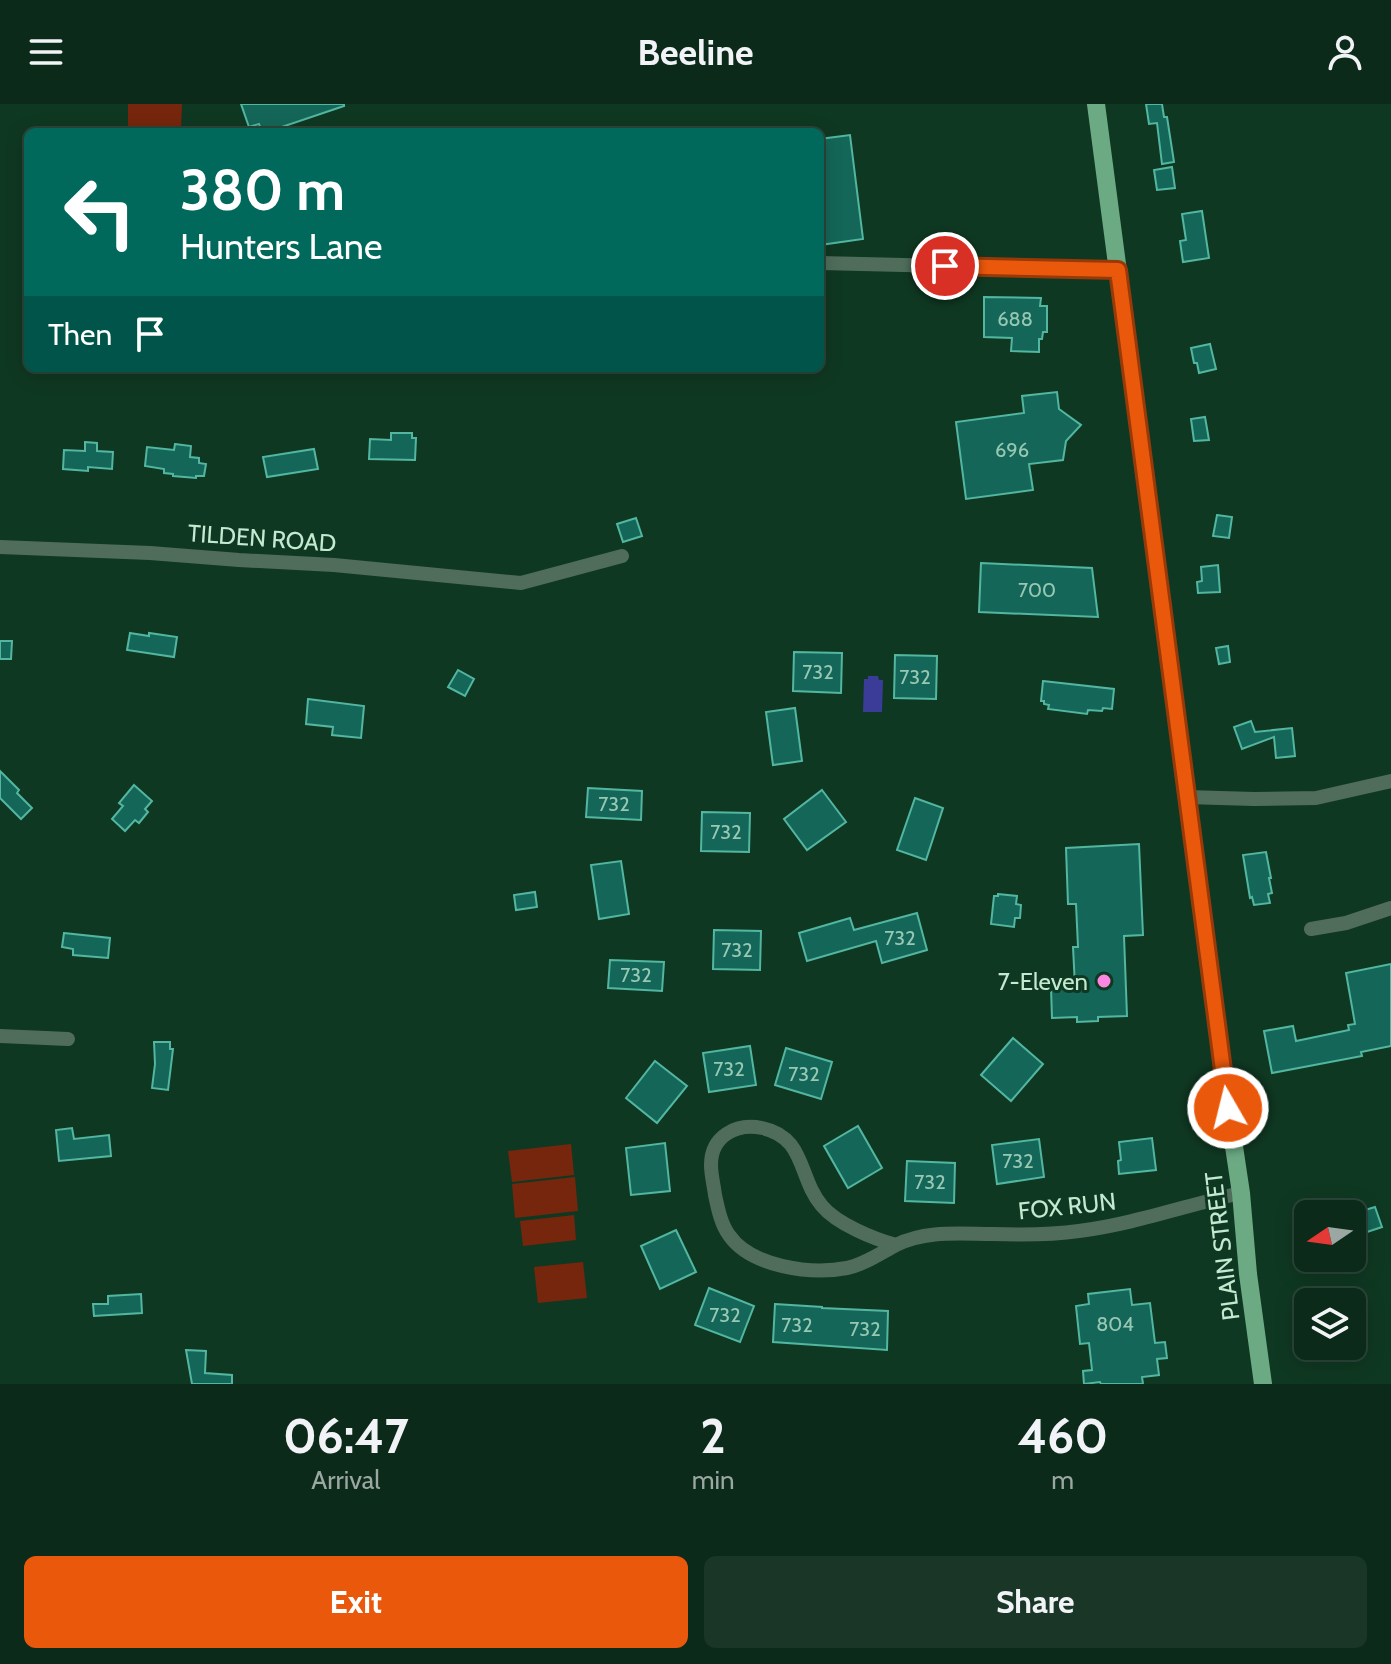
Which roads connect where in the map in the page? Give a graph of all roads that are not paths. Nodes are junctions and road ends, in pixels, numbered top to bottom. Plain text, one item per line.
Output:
1 (1096, 104) edge
2 (824, 263) edge
3 (1118, 270) junction
4 (0, 547) edge
5 (622, 556) dead end
6 (1391, 781) edge
7 (1186, 797) junction
8 (1391, 908) edge
9 (1311, 929) dead end
10 (0, 1036) edge
11 (68, 1039) dead end
12 (1241, 1193) junction
13 (896, 1245) junction
14 (1263, 1384) edge

1 - 3 main road, PLAIN STREET
2 - 3 street
3 - 7 main road, PLAIN STREET
4 - 5 street, TILDEN ROAD
6 - 7 street
7 - 12 main road, PLAIN STREET
8 - 9 street
10 - 11 street
12 - 13 street, FOX RUN
12 - 14 main road, PLAIN STREET
13 - 13 street, FOX RUN

